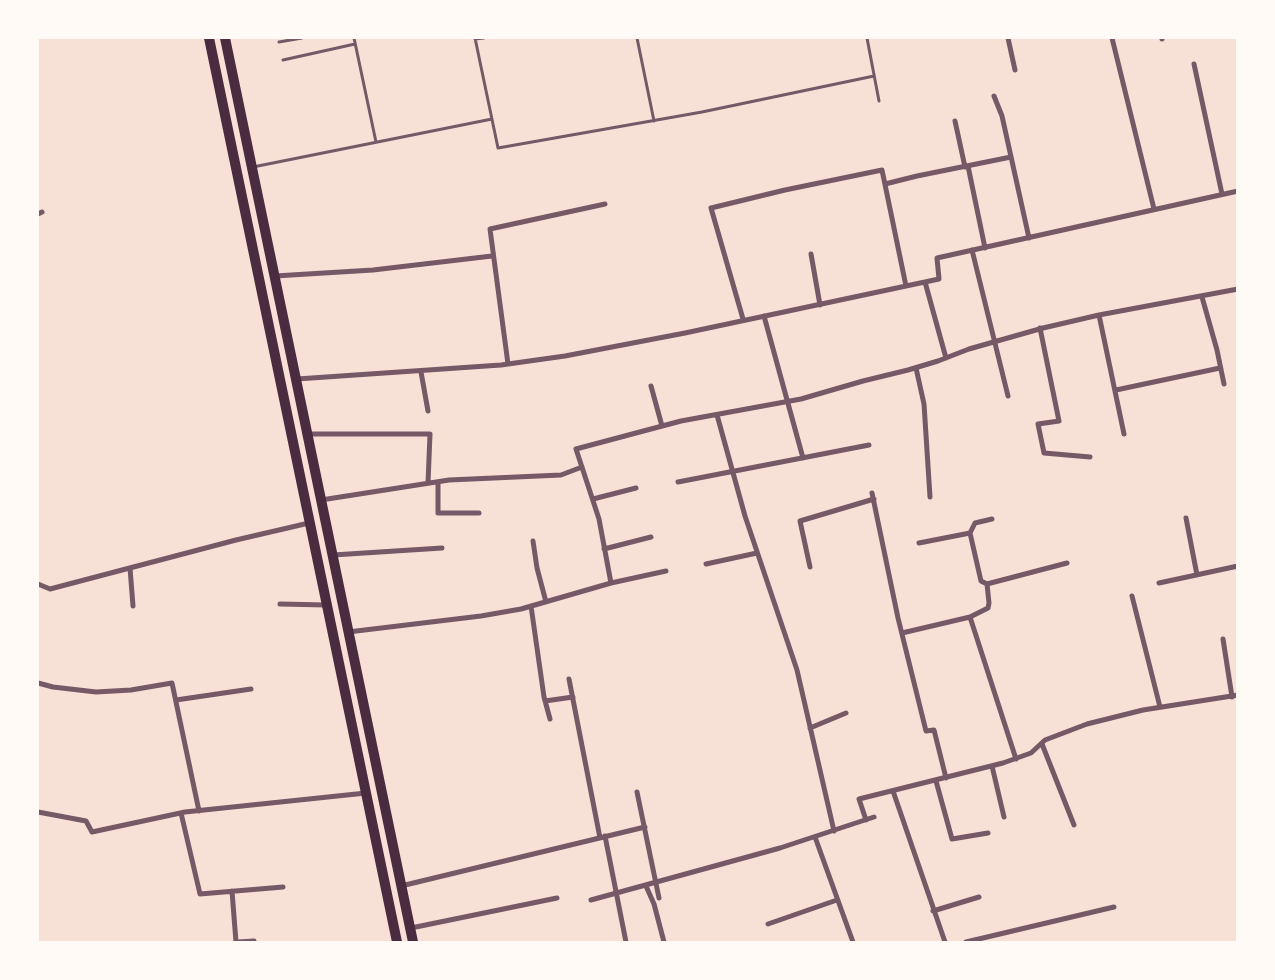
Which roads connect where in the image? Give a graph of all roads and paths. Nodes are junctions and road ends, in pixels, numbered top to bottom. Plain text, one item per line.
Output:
1 (209, 38) edge
2 (226, 38) edge
3 (302, 38) edge
4 (354, 38) edge
5 (475, 38) edge
6 (484, 38) edge
7 (637, 38) edge
8 (867, 38) edge
9 (1008, 38) edge
10 (1112, 38) edge
11 (279, 42) dead end
12 (355, 44) junction
13 (283, 60) dead end
14 (1194, 64) dead end
15 (1015, 70) dead end
16 (874, 76) junction
17 (994, 96) dead end
18 (879, 101) dead end
19 (492, 119) junction
20 (654, 121) junction
21 (955, 121) dead end
22 (376, 142) junction
23 (1011, 157) junction
24 (252, 167) junction
25 (966, 167) junction
26 (885, 184) junction
27 (1238, 191) edge
28 (1222, 194) junction
29 (605, 204) dead end
30 (1154, 209) junction
31 (1029, 238) junction
32 (985, 248) junction
33 (972, 250) junction
34 (811, 254) dead end
35 (492, 256) junction
36 (275, 276) junction
37 (925, 282) junction
38 (906, 286) junction
39 (1238, 289) edge
40 (1202, 297) junction
41 (820, 305) junction
42 (1099, 315) junction
43 (764, 316) junction
44 (744, 319) junction
45 (1040, 328) junction
46 (993, 341) junction
47 (946, 358) junction
48 (508, 364) junction
49 (916, 368) junction
50 (1220, 368) junction
51 (421, 372) junction
52 (297, 379) junction
53 (1224, 384) dead end
54 (651, 386) dead end
55 (1116, 390) junction
56 (1008, 396) dead end
57 (788, 402) junction
58 (428, 411) dead end
59 (716, 415) junction
60 (662, 426) junction
61 (308, 434) junction
62 (1124, 434) dead end
63 (869, 444) dead end
64 (803, 458) junction
65 (1090, 458) dead end
66 (582, 467) junction
67 (733, 472) junction
68 (438, 482) junction
69 (678, 482) dead end
70 (428, 483) junction
71 (636, 488) dead end
72 (930, 497) dead end
73 (593, 499) junction
74 (321, 500) junction
75 (479, 512) dead end
76 (1186, 518) dead end
77 (992, 519) dead end
78 (309, 523) junction
79 (970, 533) junction
80 (651, 537) dead end
81 (533, 541) dead end
82 (919, 543) dead end
83 (442, 548) dead end
84 (604, 549) junction
85 (757, 553) junction
86 (332, 555) junction
87 (1067, 563) dead end
88 (706, 564) dead end
89 (1238, 566) edge
90 (810, 567) dead end
91 (130, 568) junction
92 (666, 572) dead end
93 (1197, 575) junction
94 (611, 583) junction
95 (1159, 583) dead end
96 (38, 584) edge
97 (987, 584) junction
98 (1132, 596) dead end
99 (546, 602) junction
100 (280, 604) dead end
101 (326, 605) junction
102 (133, 606) dead end
103 (531, 606) junction
104 (970, 617) junction
105 (348, 632) junction
106 (902, 633) junction
107 (1223, 639) dead end
108 (568, 679) dead end
109 (38, 683) edge
110 (251, 689) dead end
111 (1235, 696) edge
112 (573, 697) junction
113 (176, 700) junction
114 (545, 701) junction
115 (1160, 707) junction
116 (846, 713) dead end
117 (550, 719) dead end
118 (810, 728) junction
119 (1042, 744) junction
120 (1016, 759) junction
121 (992, 766) junction
122 (946, 778) junction
123 (936, 781) junction
124 (893, 791) junction
125 (366, 792) junction
126 (637, 792) dead end
127 (199, 811) junction
128 (38, 812) edge
129 (181, 813) junction
130 (874, 817) dead end
131 (1004, 817) dead end
132 (866, 820) junction
133 (1074, 824) dead end
134 (645, 827) junction
135 (834, 832) junction
136 (988, 833) dead end
137 (602, 837) junction
138 (815, 837) junction
139 (656, 883) junction
140 (401, 886) junction
141 (646, 886) junction
142 (283, 887) dead end
143 (232, 891) junction
144 (617, 894) junction
145 (979, 897) dead end
146 (557, 898) dead end
147 (659, 898) dead end
148 (591, 900) dead end
149 (837, 900) junction
150 (1114, 907) dead end
151 (933, 911) junction
152 (768, 924) dead end
153 (410, 928) junction
154 (254, 941) dead end
155 (237, 942) edge
156 (397, 942) edge
157 (413, 942) edge
158 (626, 942) edge
159 (664, 942) edge
160 (853, 942) edge
161 (945, 942) edge
162 (966, 942) edge

1 - 78 main road
2 - 24 main road
3 - 11 lane
4 - 12 lane
5 - 6 lane
5 - 19 lane
7 - 20 lane
8 - 16 lane
9 - 15 street
10 - 30 street
12 - 13 lane
12 - 22 lane
14 - 28 street
16 - 18 lane
16 - 20 lane
17 - 23 street
19 - 20 lane
19 - 22 lane
21 - 25 street
22 - 24 lane
23 - 25 street
23 - 31 street
24 - 36 main road
25 - 26 street
25 - 32 street
26 - 38 street
26 - 44 street
27 - 28 street
28 - 30 street
29 - 35 street
30 - 31 street
31 - 32 street
32 - 33 street
33 - 37 street
33 - 46 street
34 - 41 street
35 - 36 street
35 - 48 street
36 - 52 main road
37 - 38 street
37 - 47 street
38 - 41 street
39 - 40 street
40 - 42 street
40 - 50 street
41 - 43 street
42 - 45 street
42 - 55 street
43 - 44 street
43 - 57 street
44 - 48 street
45 - 46 street
45 - 65 street
46 - 47 street
46 - 56 street
47 - 49 street
48 - 51 street
49 - 57 street
49 - 72 street
50 - 53 street
50 - 55 street
51 - 52 street
51 - 58 street
52 - 61 main road
54 - 60 street
55 - 62 street
57 - 59 street
57 - 64 street
59 - 60 street
59 - 67 street
60 - 66 street
61 - 70 street
61 - 74 main road
63 - 64 street
64 - 67 street
66 - 68 street
66 - 73 street
67 - 69 street
67 - 85 street
68 - 70 street
68 - 75 street
70 - 74 street
71 - 73 street
73 - 84 street
74 - 86 main road
76 - 93 street
77 - 79 street
78 - 91 street
78 - 101 main road
79 - 82 street
79 - 97 street
80 - 84 street
81 - 99 street
83 - 86 street
84 - 94 street
85 - 88 street
85 - 118 street
86 - 105 main road
87 - 97 street
89 - 93 street
90 - 106 street
91 - 96 street
91 - 102 street
92 - 94 street
93 - 95 street
94 - 99 street
97 - 104 street
98 - 115 street
99 - 103 street
100 - 101 street
101 - 125 main road
103 - 105 street
103 - 114 street
104 - 106 street
104 - 120 street
105 - 140 main road
106 - 122 street
107 - 111 street
108 - 112 street
109 - 113 street
110 - 113 street
111 - 115 street
112 - 114 street
112 - 137 street
113 - 127 street
114 - 117 street
115 - 119 street
116 - 118 street
118 - 135 street
119 - 120 street
119 - 133 street
120 - 121 street
121 - 122 street
121 - 131 street
122 - 123 street
123 - 124 street
123 - 136 street
124 - 132 street
124 - 151 street
125 - 127 street
125 - 156 main road
126 - 134 street
127 - 129 street
128 - 129 street
129 - 143 street
130 - 132 street
132 - 135 street
134 - 137 street
134 - 139 street
135 - 138 street
137 - 140 street
137 - 144 street
138 - 139 street
138 - 149 street
139 - 141 street
139 - 147 street
140 - 153 main road
141 - 144 street
141 - 159 street
142 - 143 street
143 - 155 street
144 - 148 street
144 - 158 street
145 - 151 street
146 - 153 street
149 - 152 street
149 - 160 street
150 - 162 street
151 - 161 street
153 - 157 main road
154 - 155 street

